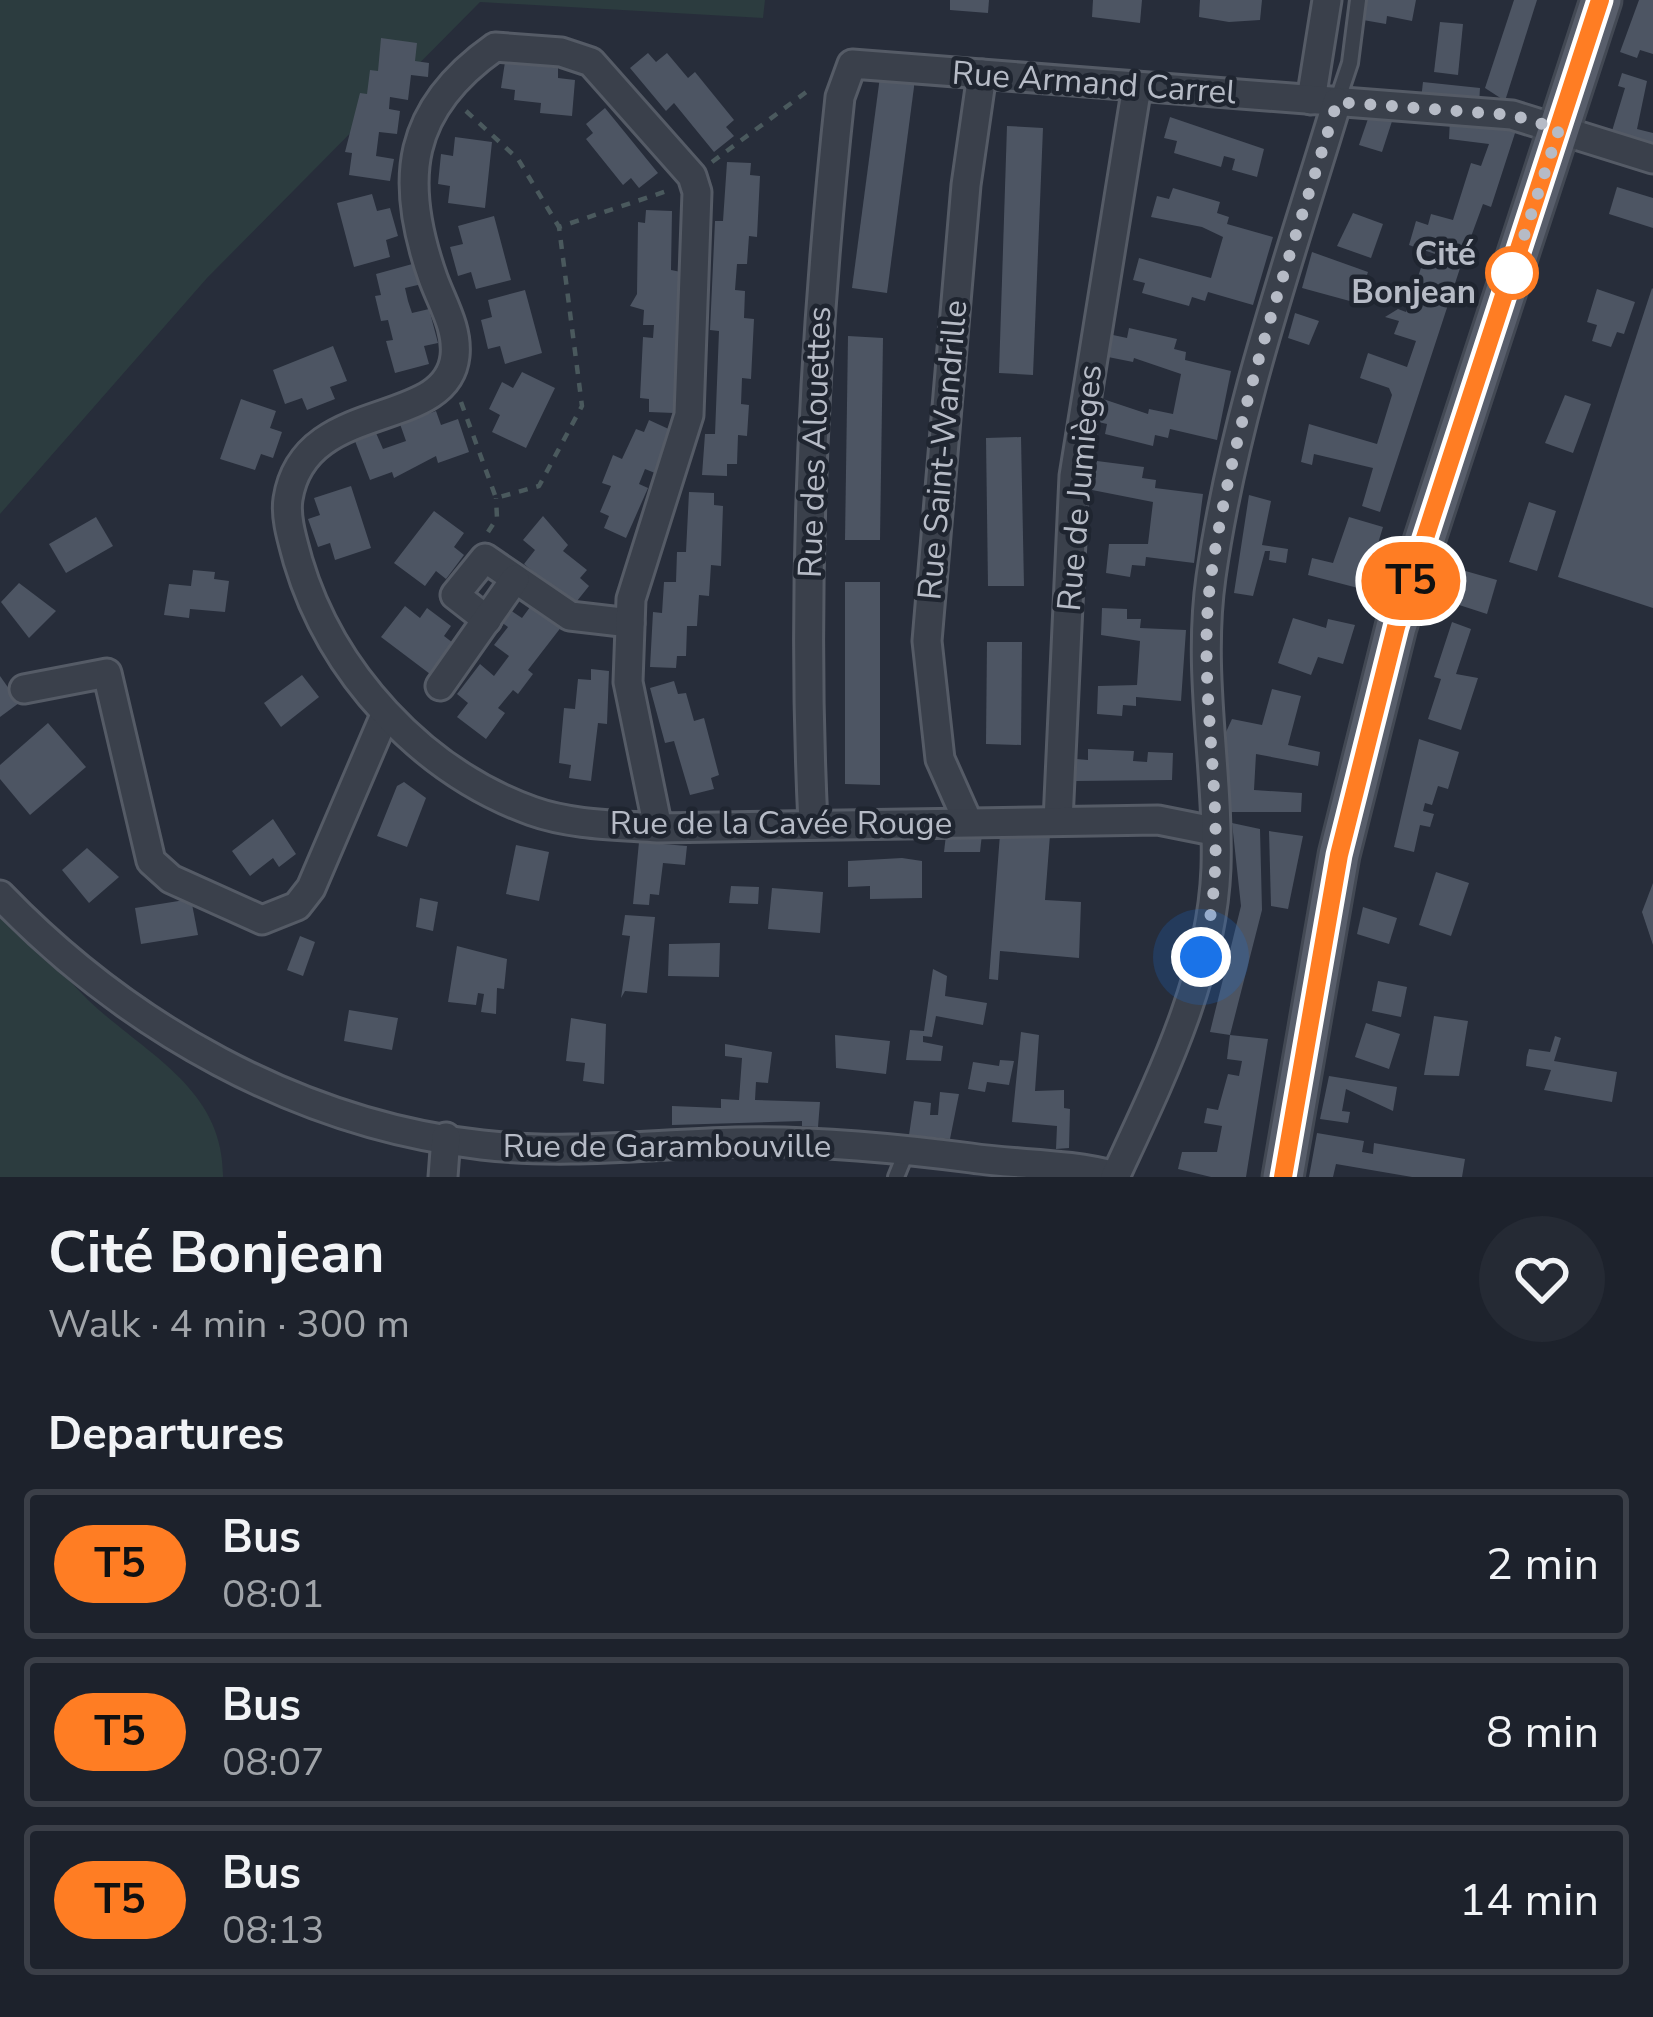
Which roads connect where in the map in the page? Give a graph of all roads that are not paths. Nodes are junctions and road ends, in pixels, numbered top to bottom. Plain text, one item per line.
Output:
1 (1327, 0) edge
2 (1358, 0) edge
3 (1600, 0) edge
4 (982, 74) junction
5 (847, 77) joint
6 (1137, 86) junction
7 (1324, 101) junction
8 (1559, 129) junction
9 (1653, 159) edge
10 (515, 579) junction
11 (487, 620) junction
12 (630, 623) junction
13 (440, 686) dead end
14 (23, 689) dead end
15 (386, 715) junction
16 (1058, 821) junction
17 (968, 822) junction
18 (813, 823) junction
19 (658, 827) junction
20 (1213, 831) junction
21 (0, 895) edge
22 (446, 1137) junction
23 (907, 1150) junction
24 (1115, 1176) edge
25 (443, 1177) edge
26 (896, 1177) edge
27 (1283, 1177) edge

1 - 7 street
2 - 7 lane
3 - 8 main road
4 - 5 street, Rue Armand Carrel
4 - 6 street, Rue Armand Carrel
4 - 17 street, Rue Saint-Wandrille
5 - 18 street, Rue des Alouettes
6 - 7 street, Rue Armand Carrel
6 - 16 street, Rue de Jumièges
7 - 8 street, Rue Armand Carrel
7 - 20 street
8 - 9 street, Rue Armand Carrel
8 - 27 main road
10 - 11 street
10 - 11 street
10 - 12 street
11 - 13 street
12 - 15 street, Rue de la Cavée Rouge
12 - 19 street
14 - 15 street
15 - 19 street, Rue de la Cavée Rouge
16 - 17 street, Rue de la Cavée Rouge
16 - 20 street, Rue de la Cavée Rouge
17 - 18 street, Rue de la Cavée Rouge
18 - 19 street, Rue de la Cavée Rouge
20 - 24 street
21 - 22 street, Rue de Garambouville
22 - 23 street, Rue de Garambouville
22 - 25 street
23 - 24 street, Rue de Garambouville
23 - 26 lane

